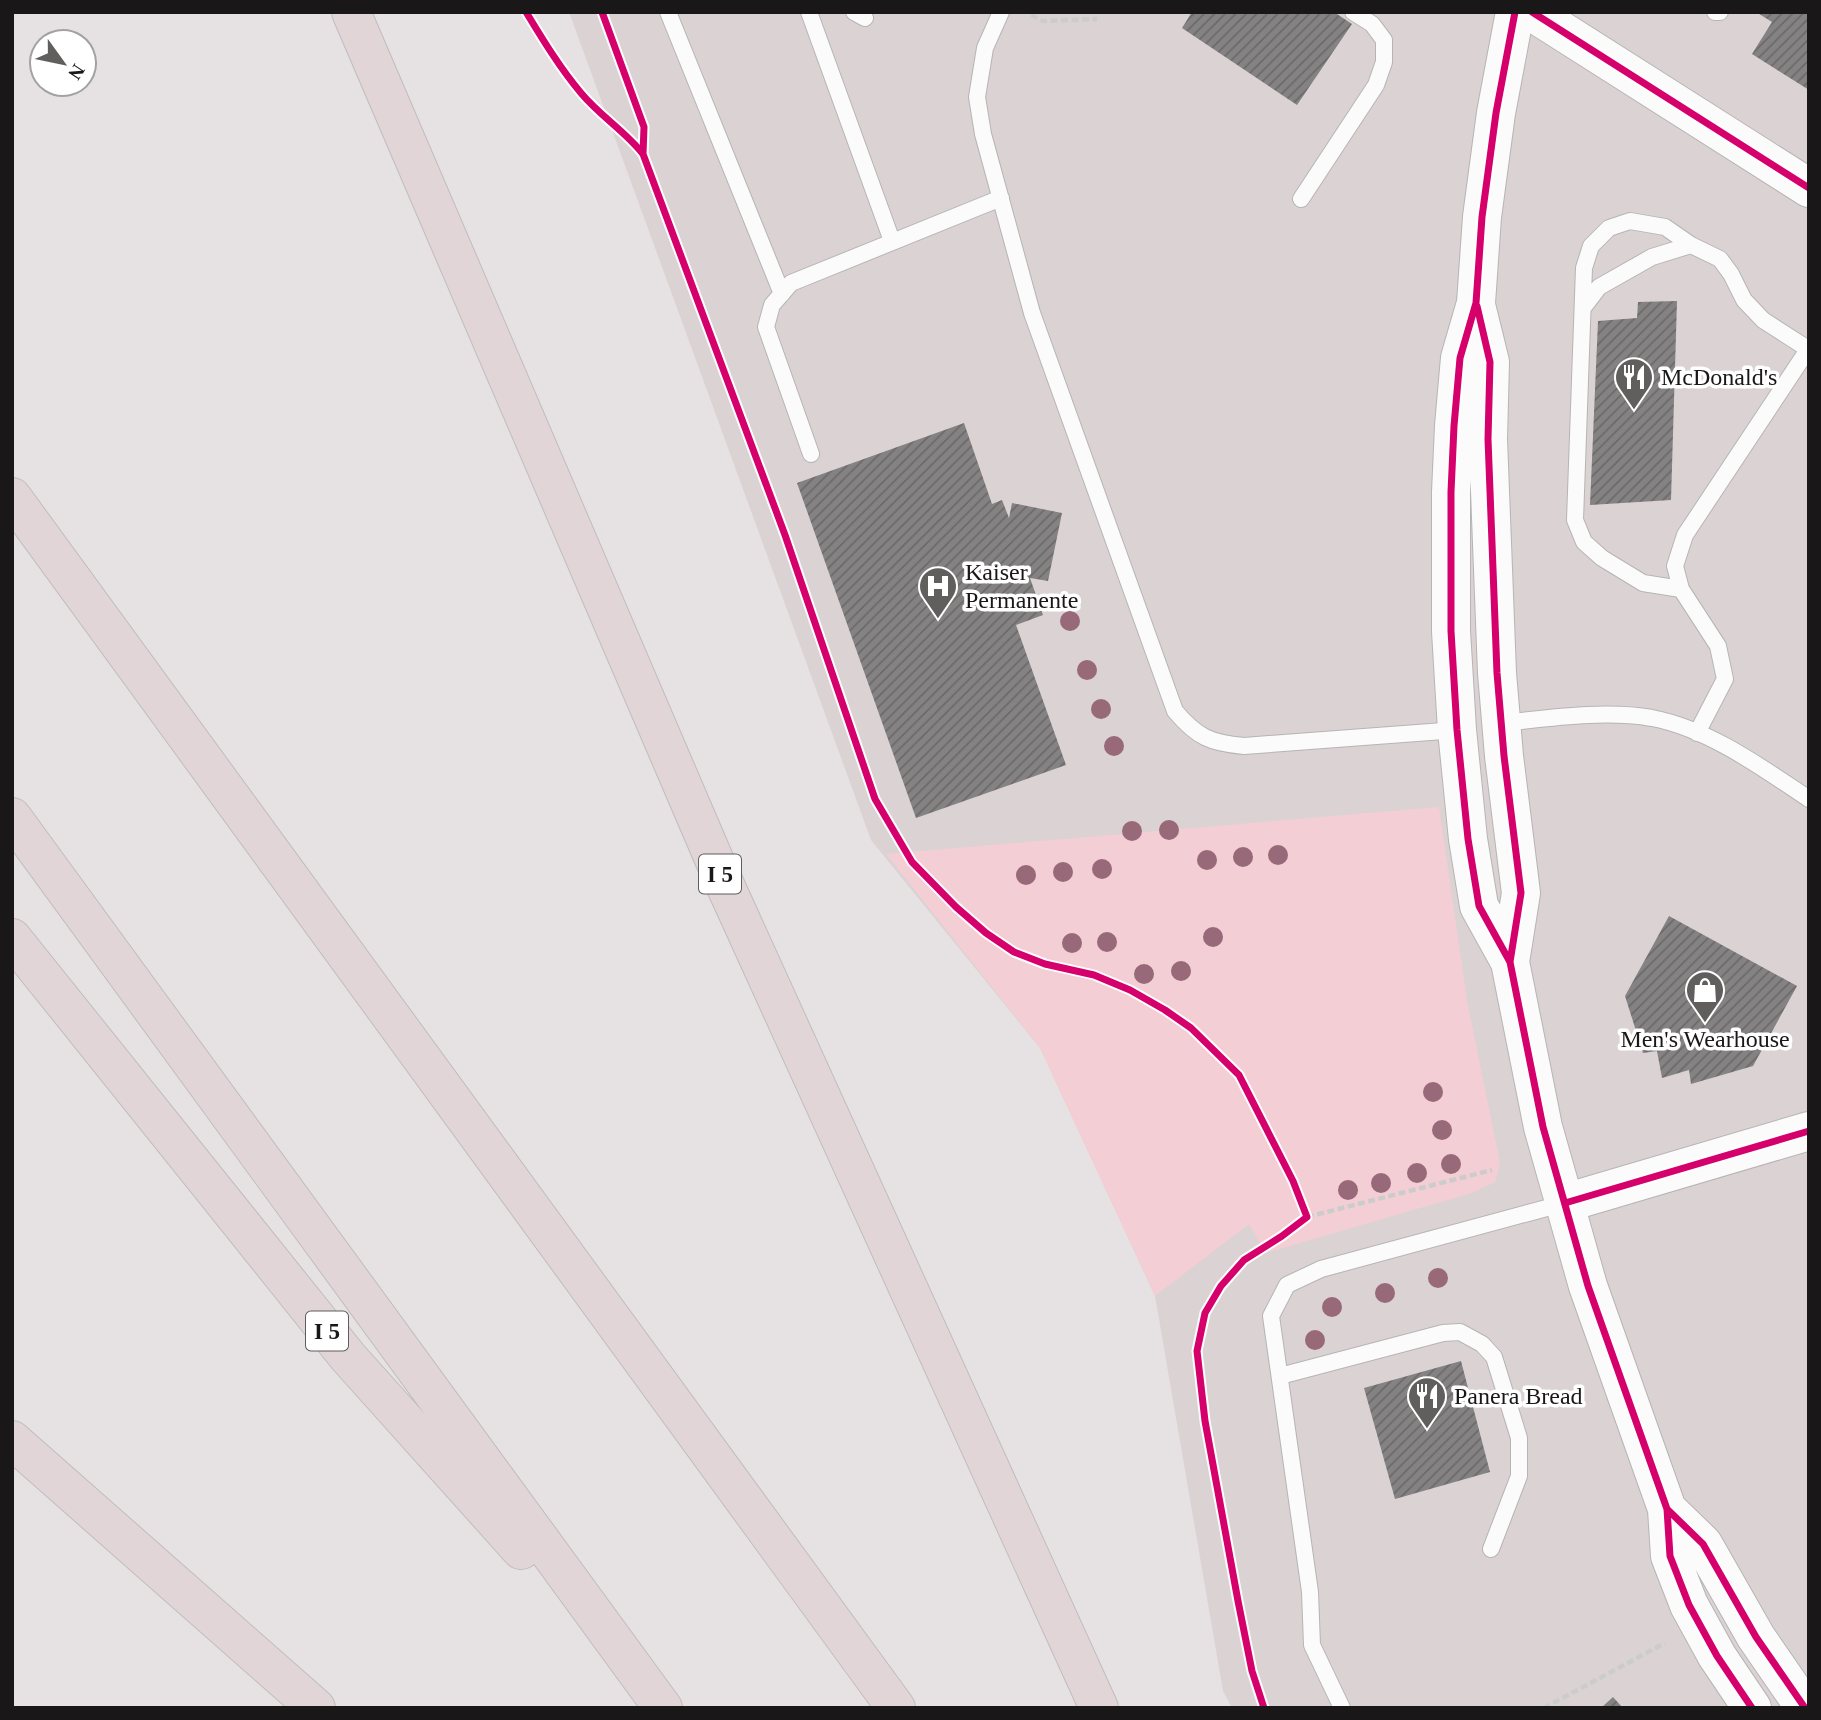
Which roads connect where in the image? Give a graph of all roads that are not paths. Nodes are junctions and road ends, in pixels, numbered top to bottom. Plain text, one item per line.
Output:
1 (351, 12) edge
2 (668, 12) edge
3 (809, 12) edge
4 (1001, 12) edge
5 (1353, 12) edge
6 (1515, 12) edge
7 (1532, 12) edge
8 (1809, 188) edge
9 (1001, 198) junction
10 (1301, 199) dead end
11 (892, 241) junction
12 (1691, 245) junction
13 (782, 294) junction
14 (1476, 303) junction
15 (1583, 308) junction
16 (1809, 349) edge
17 (811, 454) dead end
18 (12, 497) edge
19 (1681, 589) junction
20 (1502, 723) junction
21 (1457, 730) junction
22 (1698, 733) junction
23 (1809, 799) edge
24 (12, 817) edge
25 (12, 938) edge
26 (1510, 962) junction
27 (1809, 1131) edge
28 (1565, 1203) junction
29 (1280, 1376) junction
30 (12, 1440) edge
31 (1667, 1509) junction
32 (1491, 1549) dead end
33 (316, 1708) edge
34 (662, 1708) edge
35 (896, 1708) edge
36 (1099, 1708) edge
37 (1342, 1708) edge
38 (1752, 1708) edge
39 (1805, 1708) edge

1 - 36 highway, I 5
2 - 13 lane
3 - 11 lane
4 - 9 lane
5 - 10 lane
6 - 14 main road
7 - 8 main road
9 - 11 lane
9 - 21 lane
11 - 13 lane
12 - 15 lane
12 - 15 lane
12 - 16 lane
13 - 17 lane
14 - 20 main road
14 - 21 main road
15 - 19 lane
16 - 19 lane
18 - 35 highway
19 - 22 lane
20 - 22 lane
20 - 26 main road
21 - 26 main road
22 - 23 lane
24 - 34 highway, I 5
25 - 34 highway, I 5
26 - 28 main road
27 - 28 main road
28 - 29 lane
28 - 31 main road
29 - 32 lane
29 - 37 lane
30 - 33 highway
31 - 38 main road
31 - 39 main road

